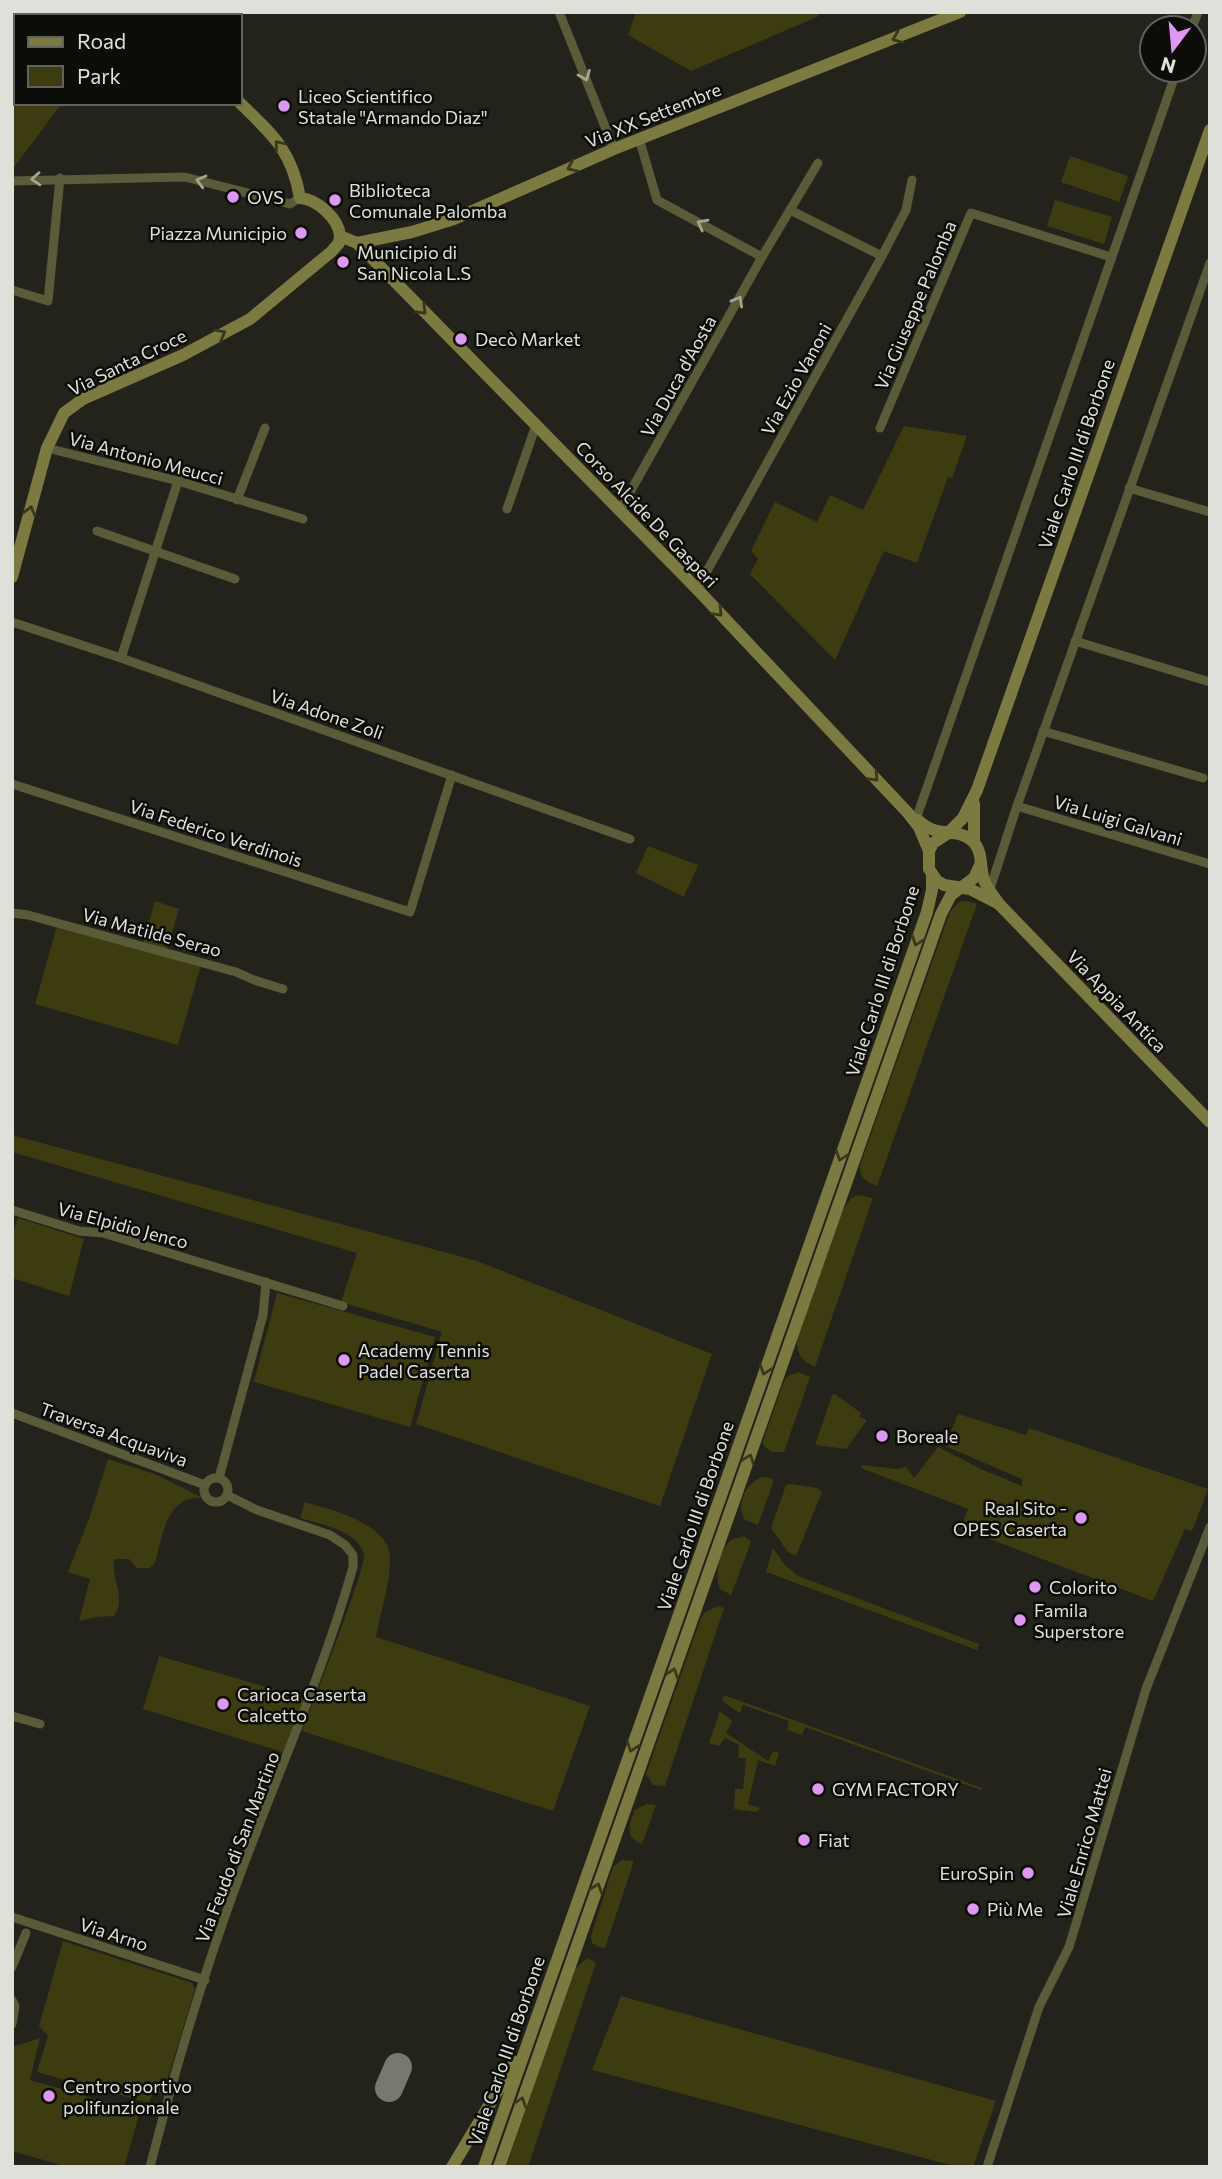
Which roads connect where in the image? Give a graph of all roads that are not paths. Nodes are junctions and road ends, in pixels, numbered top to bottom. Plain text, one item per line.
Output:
1 (559, 12) edge
2 (960, 12) edge
3 (1172, 84) edge
4 (242, 105) edge
5 (1210, 130) edge
6 (639, 138) junction
7 (614, 149) junction
8 (818, 163) dead end
9 (60, 178) junction
10 (912, 180) dead end
11 (12, 181) edge
12 (295, 201) junction
13 (790, 210) junction
14 (340, 236) junction
15 (357, 243) junction
16 (882, 256) junction
17 (762, 257) junction
18 (1111, 257) junction
19 (1210, 263) edge
20 (12, 290) edge
21 (536, 425) junction
22 (265, 428) dead end
23 (880, 428) dead end
24 (47, 448) junction
25 (178, 481) junction
26 (1129, 488) junction
27 (237, 500) junction
28 (507, 509) dead end
29 (620, 510) junction
30 (1210, 512) edge
31 (303, 519) dead end
32 (97, 531) dead end
33 (157, 552) junction
34 (12, 578) edge
35 (235, 579) dead end
36 (697, 589) junction
37 (12, 622) edge
38 (1075, 641) junction
39 (121, 659) junction
40 (1210, 682) edge
41 (1044, 731) junction
42 (452, 775) junction
43 (1203, 778) dead end
44 (12, 784) edge
45 (977, 790) junction
46 (1017, 806) junction
47 (913, 817) junction
48 (947, 834) junction
49 (630, 839) dead end
50 (974, 842) junction
51 (929, 851) junction
52 (981, 863) junction
53 (1210, 864) edge
54 (932, 876) junction
55 (960, 886) junction
56 (988, 893) junction
57 (12, 913) edge
58 (283, 989) dead end
59 (1210, 1122) edge
60 (12, 1210) edge
61 (266, 1282) junction
62 (343, 1306) dead end
63 (12, 1413) edge
64 (219, 1478) junction
65 (205, 1485) junction
66 (227, 1494) junction
67 (1210, 1527) edge
68 (12, 1716) edge
69 (40, 1724) dead end
70 (12, 1917) edge
71 (26, 1933) dead end
72 (12, 1967) edge
73 (205, 1980) junction
74 (12, 2000) edge
75 (12, 2024) edge
76 (528, 2041) junction
77 (150, 2167) edge
78 (452, 2167) edge
79 (484, 2167) edge
80 (499, 2167) edge
81 (987, 2167) edge

1 -> 7 street
2 -> 6 main road, Via XX Settembre
3 - 18 street
12 -> 4 main road
5 - 45 main road, Viale Carlo III di Borbone
6 - 7 main road, Via XX Settembre
17 -> 6 street
7 -> 15 main road, Via XX Settembre
8 - 13 street, Via Duca d'Aosta
9 -> 11 street
12 -> 9 street
9 - 20 street
10 - 16 street, Via Ezio Vanoni
12 - 14 main road
13 - 16 street
13 - 17 street, Via Duca d'Aosta
14 - 15 main road
24 -> 14 main road, Via Santa Croce
15 -> 21 main road, Corso Alcide De Gasperi
16 - 36 street, Via Ezio Vanoni
29 -> 17 street, Via Duca d'Aosta
18 - 23 street, Via Giuseppe Palomba
18 - 47 street
19 - 26 street
21 - 28 street
21 - 29 main road, Corso Alcide De Gasperi
22 - 27 street, Via Antonio Meucci
24 - 25 street, Via Antonio Meucci
34 -> 24 main road, Via Santa Croce
25 - 27 street, Via Antonio Meucci
25 - 33 street
26 - 30 street
26 - 38 street
27 - 31 street, Via Antonio Meucci
29 - 36 main road, Corso Alcide De Gasperi
32 - 33 street
33 - 35 street
33 - 39 street
36 -> 47 main road, Corso Alcide De Gasperi
37 - 39 street, Via Adone Zoli
38 - 40 street
38 - 41 street
39 - 42 street, Via Adone Zoli
41 - 43 street
41 - 46 street
42 - 44 street, Via Federico Verdinois
42 - 49 street, Via Adone Zoli
45 - 48 main road, Viale Carlo III di Borbone
45 - 50 main road, Viale Carlo III di Borbone
46 - 53 street, Via Luigi Galvani
46 - 56 street
47 - 48 main road, Corso Alcide De Gasperi
47 - 51 main road, Corso Alcide De Gasperi
48 - 50 main road
48 - 51 main road, Viale Carlo III di Borbone
50 - 52 main road, Viale Carlo III di Borbone
51 - 54 main road, Viale Carlo III di Borbone
52 - 55 main road, Viale Carlo III di Borbone
52 - 56 main road, Via Appia Antica
54 - 55 main road, Viale Carlo III di Borbone
54 -> 76 main road, Viale Carlo III di Borbone
55 - 56 main road
80 -> 55 main road, Viale Carlo III di Borbone
56 - 59 main road, Via Appia Antica
57 - 58 street, Via Matilde Serao
60 - 61 street, Via Elpidio Jenco
61 - 62 street, Via Elpidio Jenco
61 - 64 street
63 - 65 street, Traversa Acquaviva
64 - 65 street
64 - 66 street
65 - 66 street
66 - 73 street, Via Feudo di San Martino
67 - 81 street, Viale Enrico Mattei
68 - 69 street
70 - 73 street, Via Arno
71 - 72 street
73 - 77 street, Via Feudo di San Martino
74 - 75 street
76 - 78 main road
76 - 79 main road, Viale Carlo III di Borbone

